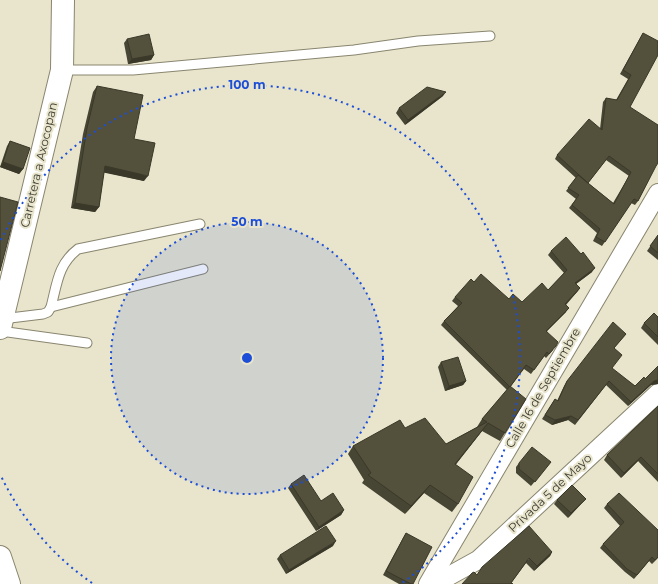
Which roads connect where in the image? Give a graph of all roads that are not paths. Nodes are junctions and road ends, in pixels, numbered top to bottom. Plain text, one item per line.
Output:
1 (63, 0) edge
2 (490, 36) dead end
3 (62, 70) junction
4 (658, 193) edge
5 (200, 224) dead end
6 (203, 269) dead end
7 (51, 307) junction
8 (1, 326) edge
9 (87, 343) dead end
10 (658, 392) edge
11 (0, 557) edge
12 (430, 580) edge
13 (9, 584) edge

1 - 3 main road, Carretera a Axocopan
2 - 3 lane
3 - 8 main road, Carretera a Axocopan
4 - 12 street, Calle 16 de Septiembre
5 - 7 lane
6 - 7 lane
7 - 8 lane
8 - 9 lane
10 - 12 street, Privada 5 de Mayo
11 - 13 main road

